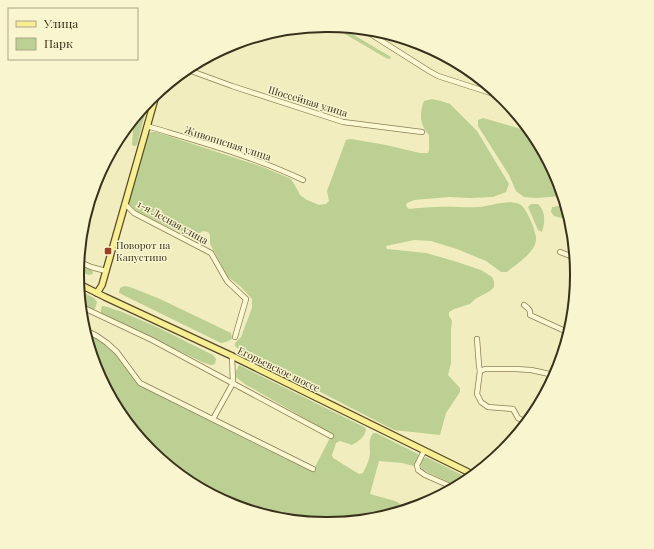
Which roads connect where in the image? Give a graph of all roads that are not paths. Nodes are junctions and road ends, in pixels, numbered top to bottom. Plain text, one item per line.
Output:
1 (376, 37) edge
2 (194, 72) edge
3 (487, 92) edge
4 (153, 107) edge
5 (147, 126) junction
6 (422, 132) dead end
7 (302, 180) dead end
8 (125, 204) junction
9 (560, 252) dead end
10 (569, 256) edge
11 (85, 264) edge
12 (106, 271) junction
13 (85, 287) edge
14 (97, 293) junction
15 (524, 305) dead end
16 (87, 310) edge
17 (563, 330) edge
18 (92, 334) edge
19 (235, 337) dead end
20 (477, 338) dead end
21 (232, 356) junction
22 (480, 371) junction
23 (548, 374) edge
24 (233, 383) junction
25 (213, 419) junction
26 (521, 419) edge
27 (331, 436) dead end
28 (424, 451) junction
29 (312, 470) dead end
30 (468, 472) edge
31 (448, 485) edge

1 - 3 street
2 - 6 street, Шоссейная улица
4 - 5 main road
5 - 7 street, Живописная улица
5 - 8 main road
8 - 12 main road
8 - 19 street, 1-я Лесная улица
9 - 10 street
11 - 12 street
12 - 14 main road
13 - 14 main road, Егорьевское шоссе
14 - 21 main road, Егорьевское шоссе
15 - 17 street
16 - 24 street
18 - 25 street
20 - 22 street
21 - 24 street
21 - 28 main road, Егорьевское шоссе
22 - 23 street
22 - 26 street
24 - 25 street
24 - 27 street
25 - 29 street
28 - 30 main road, Егорьевское шоссе
28 - 31 street

